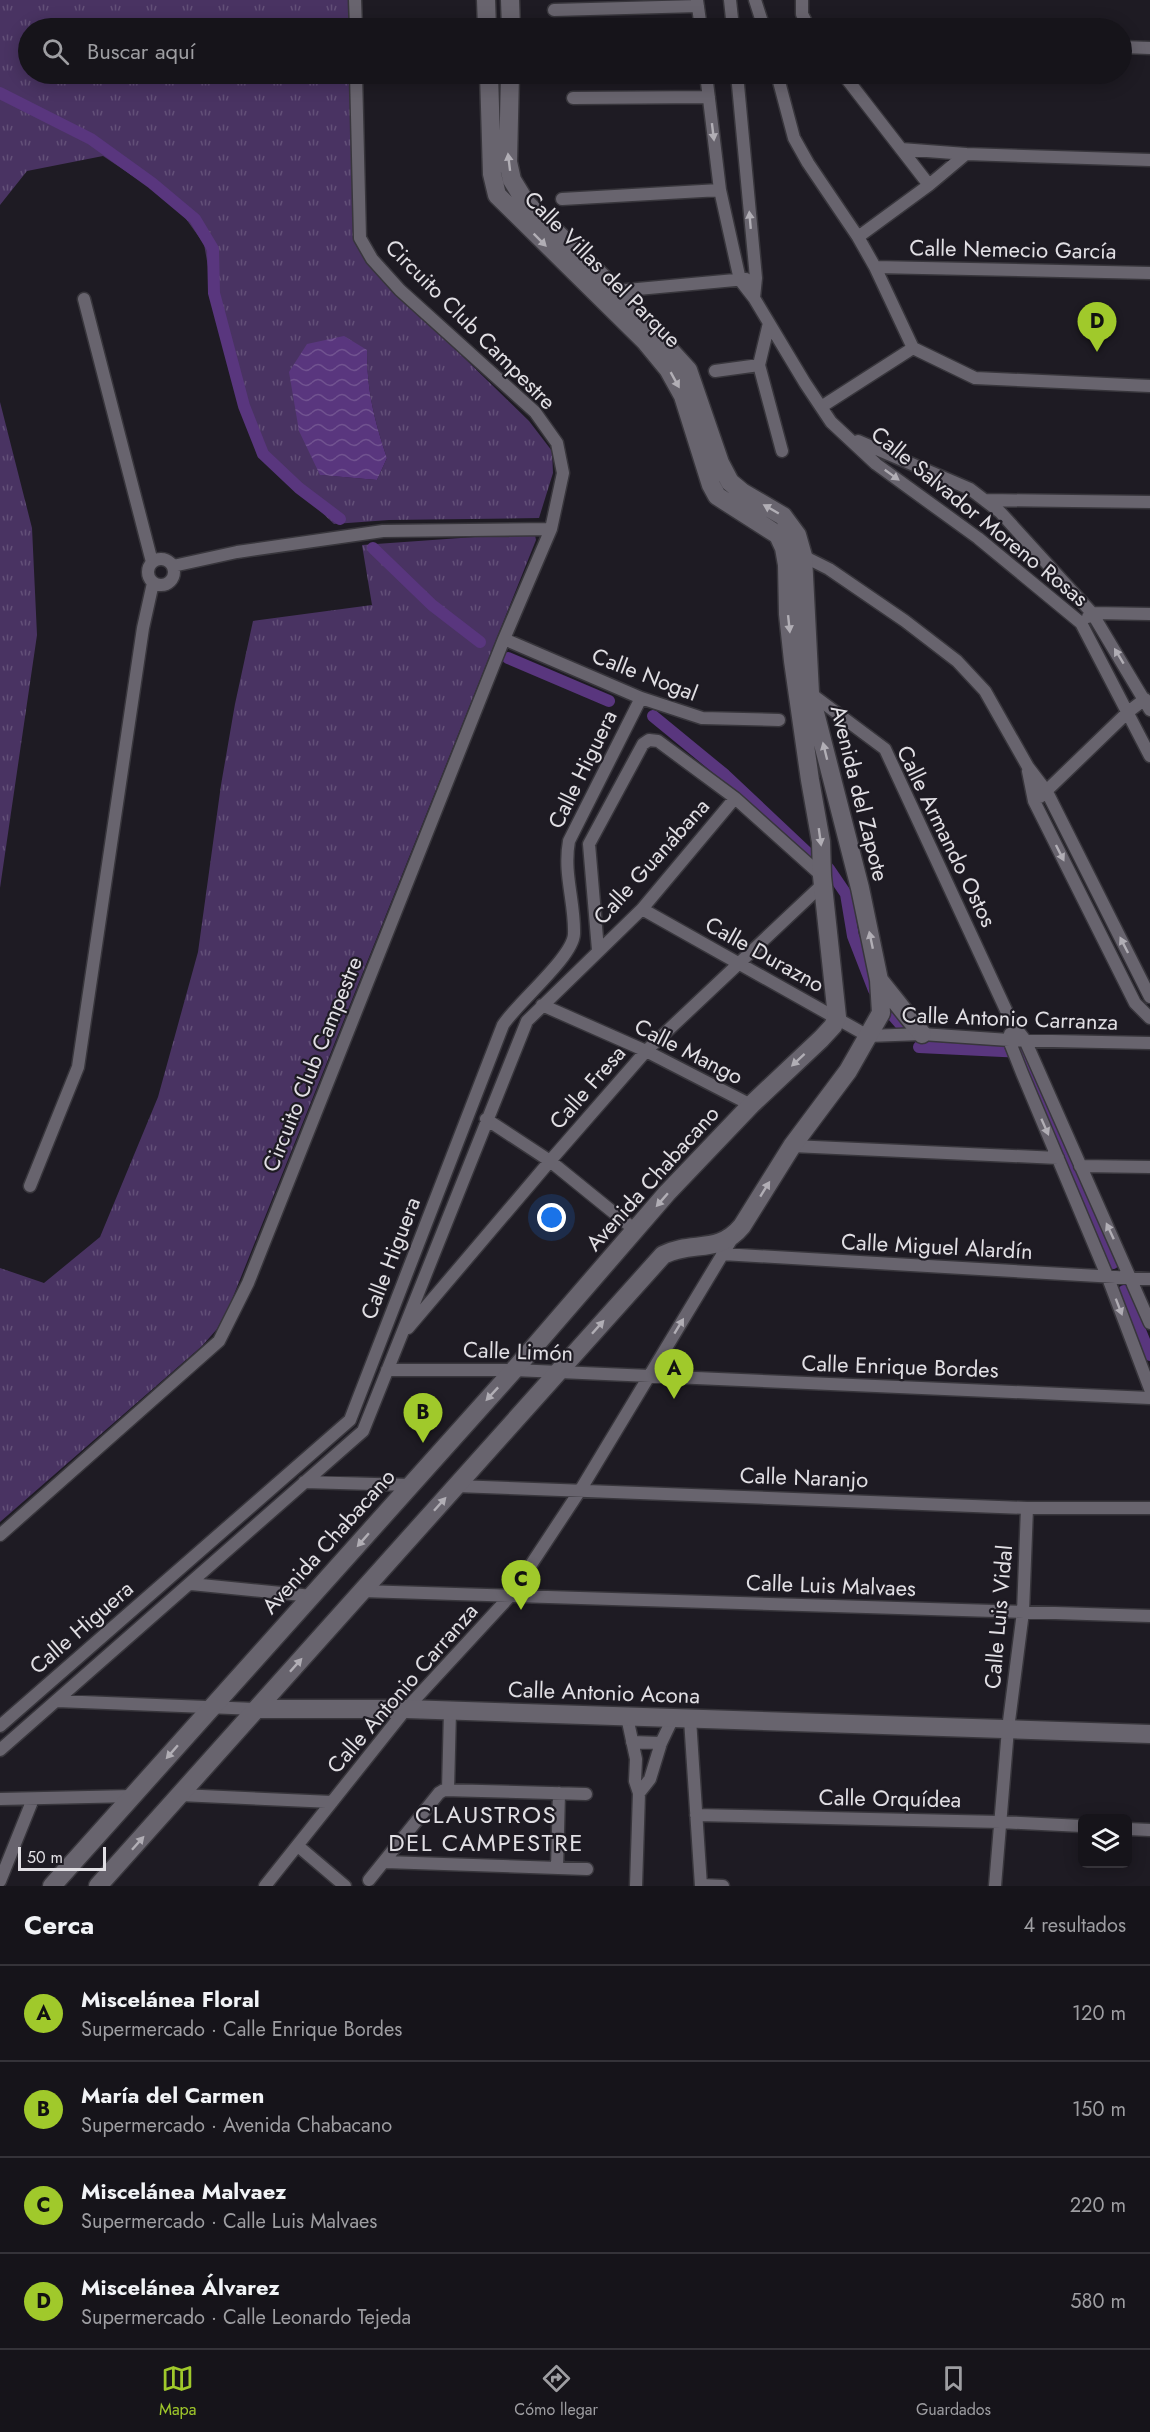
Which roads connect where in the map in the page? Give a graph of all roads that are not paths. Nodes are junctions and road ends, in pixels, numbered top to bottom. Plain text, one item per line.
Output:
1 (355, 0) edge
2 (486, 0) edge
3 (510, 0) edge
4 (730, 0) edge
5 (755, 0) edge
6 (802, 0) edge
7 (698, 3) edge
8 (554, 10) dead end
9 (356, 18) edge
10 (487, 18) edge
11 (511, 18) edge
12 (700, 18) edge
13 (732, 18) edge
14 (761, 18) edge
15 (804, 18) edge
16 (1132, 47) edge
17 (1150, 48) edge
18 (356, 84) edge
19 (489, 84) edge
20 (510, 84) edge
21 (707, 84) edge
22 (738, 84) edge
23 (780, 84) edge
24 (851, 84) edge
25 (709, 97) junction
26 (573, 98) dead end
27 (901, 149) junction
28 (966, 154) junction
29 (1150, 160) edge
30 (929, 185) junction
31 (720, 190) junction
32 (562, 199) dead end
33 (858, 237) junction
34 (875, 267) junction
35 (1150, 273) edge
36 (756, 278) junction
37 (740, 280) junction
38 (616, 291) junction
39 (754, 298) junction
40 (84, 299) dead end
41 (769, 323) junction
42 (913, 348) junction
43 (759, 365) junction
44 (715, 371) dead end
45 (1150, 386) edge
46 (821, 407) junction
47 (849, 437) junction
48 (782, 451) dead end
49 (986, 500) junction
50 (1150, 502) edge
51 (551, 529) junction
52 (803, 556) junction
53 (152, 562) junction
54 (787, 565) joint
55 (173, 566) junction
56 (153, 583) junction
57 (1092, 613) junction
58 (1150, 614) edge
59 (1081, 624) junction
60 (504, 639) junction
61 (810, 693) junction
62 (641, 698) junction
63 (1147, 704) edge
64 (1128, 712) junction
65 (779, 720) dead end
66 (1150, 756) edge
67 (1028, 767) junction
68 (1047, 792) junction
69 (735, 798) junction
70 (1034, 801) junction
71 (823, 880) junction
72 (642, 909) junction
73 (598, 950) junction
74 (740, 964) junction
75 (879, 980) junction
76 (1150, 997) edge
77 (542, 1005) junction
78 (1150, 1011) edge
79 (837, 1017) junction
80 (1012, 1023) junction
81 (922, 1035) junction
82 (868, 1036) junction
83 (1009, 1040) junction
84 (1025, 1040) junction
85 (1150, 1043) edge
86 (646, 1051) junction
87 (751, 1105) junction
88 (486, 1119) junction
89 (792, 1146) junction
90 (1058, 1158) junction
91 (550, 1161) junction
92 (1080, 1166) junction
93 (1150, 1167) edge
94 (30, 1186) dead end
95 (635, 1230) junction
96 (733, 1237) junction
97 (722, 1254) junction
98 (1108, 1278) junction
99 (1132, 1278) junction
100 (1150, 1279) edge
101 (1150, 1323) edge
102 (401, 1336) junction
103 (387, 1370) junction
104 (514, 1370) junction
105 (557, 1372) junction
106 (649, 1377) junction
107 (1150, 1389) edge
108 (1150, 1398) edge
109 (304, 1482) junction
110 (410, 1485) junction
111 (456, 1486) junction
112 (581, 1489) junction
113 (1027, 1508) junction
114 (1150, 1508) edge
115 (0, 1535) edge
116 (191, 1584) junction
117 (362, 1591) junction
118 (511, 1595) junction
119 (312, 1596) junction
120 (1023, 1612) junction
121 (1150, 1616) edge
122 (57, 1701) junction
123 (210, 1708) junction
124 (257, 1708) junction
125 (406, 1709) junction
126 (450, 1711) junction
127 (627, 1717) junction
128 (681, 1718) junction
129 (0, 1726) edge
130 (1008, 1729) junction
131 (1150, 1734) edge
132 (632, 1742) junction
133 (661, 1743) junction
134 (0, 1750) edge
135 (448, 1790) junction
136 (559, 1793) junction
137 (639, 1793) junction
138 (586, 1794) dead end
139 (133, 1796) junction
140 (180, 1796) junction
141 (0, 1799) edge
142 (33, 1799) junction
143 (332, 1802) junction
144 (696, 1815) junction
145 (1000, 1822) junction
146 (1078, 1826) edge
147 (1132, 1828) edge
148 (1150, 1830) edge
149 (298, 1846) junction
150 (385, 1862) junction
151 (557, 1868) junction
152 (587, 1869) dead end
153 (369, 1880) dead end
154 (0, 1881) edge
155 (52, 1886) edge
156 (98, 1886) edge
157 (265, 1886) edge
158 (345, 1886) edge
159 (636, 1886) edge
160 (701, 1886) edge
161 (723, 1886) edge
162 (995, 1886) edge

1 - 9 street
2 - 10 main road
3 - 11 main road
4 - 13 street
5 - 14 street
6 - 15 street
7 - 8 street
7 - 12 street
16 - 17 street
18 - 51 street, Circuito Club Campestre
19 -> 54 main road, Calle Villas del Parque
38 -> 20 main road, Calle Villas del Parque
21 - 25 street
36 -> 22 street
23 - 33 street
24 - 27 street
25 - 26 street
25 -> 31 street
27 - 28 street
27 - 30 street
28 - 29 street
28 - 30 street
30 - 33 street
31 - 32 street
31 - 37 street
33 - 34 street
34 - 35 street, Calle Nemecio García
34 - 42 street
36 - 37 street
36 - 39 street
37 - 38 street
37 - 39 street, Calle Salvador Moreno Rosas
52 -> 38 main road, Calle Villas del Parque
39 - 41 street, Calle Salvador Moreno Rosas
40 - 53 street
41 - 43 street
41 - 46 street, Calle Salvador Moreno Rosas
42 - 45 street
42 - 46 street
43 - 44 street
43 - 48 street
46 - 47 street, Calle Salvador Moreno Rosas
47 - 49 street
47 -> 59 street, Calle Salvador Moreno Rosas
49 - 50 street
49 - 57 street, Calle Salvador Moreno Rosas
51 - 55 street
51 - 60 street, Circuito Club Campestre
52 - 61 main road, Avenida del Zapote
52 - 67 street
53 - 55 street
53 - 56 street
54 -> 71 main road, Avenida del Zapote
55 - 56 street
56 - 94 street
57 - 58 street
57 - 59 street
63 -> 57 street, Calle Salvador Moreno Rosas
59 - 64 street, Calle Salvador Moreno Rosas
60 - 62 street, Calle Nogal
60 - 115 street, Circuito Club Campestre
75 -> 61 main road, Avenida del Zapote
61 - 80 street, Calle Armando Ostos
62 - 65 street, Calle Nogal
62 - 129 street, Calle Higuera
63 - 64 street
64 - 66 street, Calle Salvador Moreno Rosas
64 - 68 street
67 - 68 street
67 - 70 street
68 - 70 street
76 -> 68 street
69 - 71 street
69 - 72 street, Calle Guanábana
69 - 73 street, Calle Higuera
70 -> 78 street
71 - 74 street, Calle Fresa
71 - 79 main road, Avenida del Zapote
72 - 73 street, Calle Guanábana
72 - 74 street, Calle Durazno
73 - 77 street, Calle Higuera
74 - 79 street, Calle Durazno
74 - 86 street, Calle Fresa
75 - 81 main road
75 - 82 main road, Avenida del Zapote
77 - 86 street, Calle Mango
77 - 88 street, Calle Higuera
79 - 82 street, Calle Durazno
79 -> 87 main road, Avenida Chabacano
80 - 83 street
80 - 84 street, Calle Armando Ostos
81 - 82 street, Calle Antonio Carranza
81 - 83 street, Calle Antonio Carranza
82 - 89 main road
83 - 84 street, Calle Antonio Carranza
83 -> 90 street
84 - 85 street, Calle Antonio Carranza
84 - 92 street, Calle Armando Ostos
86 - 87 street, Calle Mango
86 - 91 street, Calle Fresa
87 -> 95 main road, Avenida Chabacano
88 - 91 street
88 - 102 street, Calle Higuera
89 - 90 street
96 -> 89 main road
90 - 98 street
91 - 95 street
91 - 102 street, Calle Fresa
92 - 93 street
99 -> 92 street, Calle Armando Ostos
95 - 104 main road, Avenida Chabacano
96 - 97 street, Calle Antonio Carranza
105 -> 96 main road
97 - 98 street, Calle Miguel Alardín
106 -> 97 street, Calle Antonio Carranza
98 - 99 street, Calle Miguel Alardín
98 -> 107 street
99 - 100 street, Calle Miguel Alardín
99 - 101 street, Calle Armando Ostos
102 - 103 street, Calle Higuera
103 - 104 street, Calle Limón
103 - 109 street, Calle Higuera
104 - 105 street, Calle Limón
104 -> 110 main road, Avenida Chabacano
105 - 106 street, Calle Limón
105 - 111 main road
106 - 108 street, Calle Enrique Bordes
106 - 112 street, Calle Antonio Carranza
109 - 110 street
109 - 116 street, Calle Higuera
110 -> 119 main road, Avenida Chabacano
111 - 112 street, Calle Naranjo
117 -> 111 main road
112 - 113 street, Calle Naranjo
112 - 118 street, Calle Antonio Carranza
113 - 114 street, Calle Naranjo
113 - 120 street, Calle Luis Vidal
116 - 119 street
116 - 122 street, Calle Higuera
117 - 118 street, Calle Luis Malvaes
124 -> 117 main road
118 - 120 street, Calle Luis Malvaes
118 - 125 street, Calle Antonio Carranza
119 - 123 main road, Avenida Chabacano
120 - 121 street, Calle Luis Malvaes
120 - 130 street, Calle Luis Vidal
122 - 123 street, Calle Antonio Acona
122 - 134 street, Calle Higuera
123 - 124 street, Calle Antonio Acona
123 -> 139 main road, Avenida Chabacano
124 - 125 main road, Calle Antonio Acona
124 - 140 main road
125 - 126 main road, Calle Antonio Acona
125 - 143 street, Calle Antonio Carranza
126 - 127 main road, Calle Antonio Acona
126 - 135 street
127 - 128 main road, Calle Antonio Acona
127 - 132 street
128 - 130 main road, Calle Antonio Acona
128 - 133 street
128 - 144 street
130 - 131 main road, Calle Antonio Acona
130 - 145 street
132 - 133 street
132 - 137 street
133 - 137 street
135 - 136 street
135 - 150 street
136 - 138 street
136 - 151 street
137 - 159 street
139 - 142 street
139 - 155 main road, Avenida Chabacano
140 - 143 street
156 -> 140 main road
141 - 142 street
142 - 154 street
143 - 149 street, Calle Antonio Carranza
144 - 145 street, Calle Orquídea
144 - 160 street
145 - 146 street, Calle Orquídea
145 - 162 street
147 - 148 street
149 - 157 street, Calle Antonio Carranza
149 - 158 street
150 - 151 street
150 - 153 street
151 - 152 street
160 - 161 street

